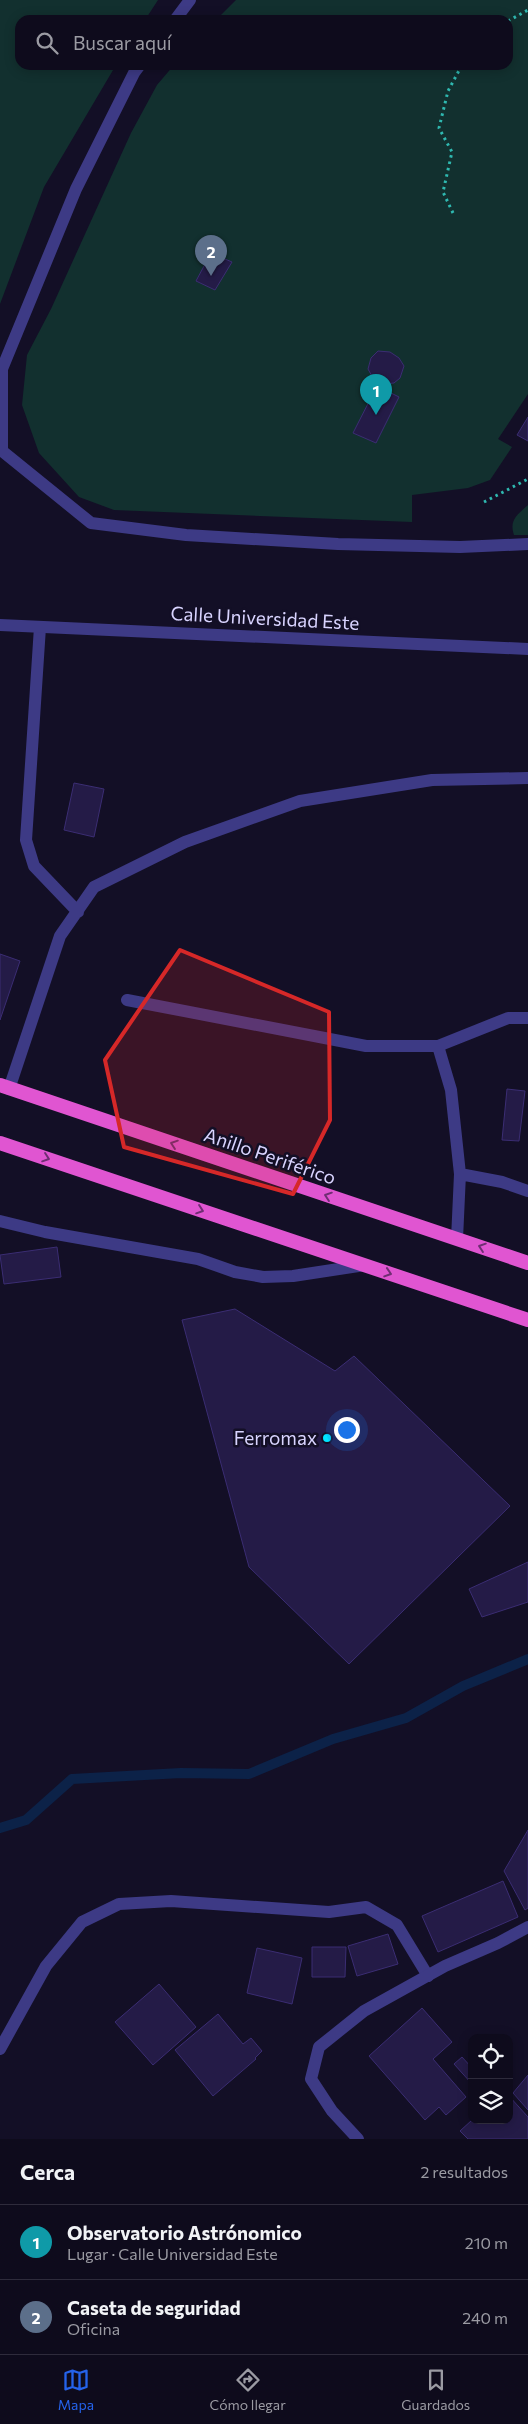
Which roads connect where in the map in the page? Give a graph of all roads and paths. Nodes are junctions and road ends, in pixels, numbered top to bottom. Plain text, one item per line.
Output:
1 (190, 0) edge
2 (528, 10) edge
3 (179, 15) edge
4 (513, 18) edge
5 (136, 70) edge
6 (459, 70) edge
7 (452, 213) dead end
8 (1, 451) edge
9 (528, 479) edge
10 (484, 502) dead end
11 (528, 544) edge
12 (0, 625) edge
13 (40, 627) junction
14 (528, 649) edge
15 (528, 778) edge
16 (78, 912) junction
17 (128, 1000) dead end
18 (528, 1018) edge
19 (438, 1046) junction
20 (5, 1087) edge
21 (0, 1143) edge
22 (460, 1174) junction
23 (528, 1191) edge
24 (0, 1222) edge
25 (457, 1239) junction
26 (528, 1263) edge
27 (366, 1265) junction
28 (528, 1320) edge
29 (528, 1927) edge
30 (428, 1976) junction
31 (0, 2049) edge
32 (358, 2139) edge

1 - 3 street
2 - 4 path
5 - 8 street
6 - 7 path
8 - 11 street
9 - 10 path
12 - 13 street, Calle Universidad Este
13 - 14 street, Calle Universidad Este
13 - 16 street
15 - 16 street
16 - 20 street
17 - 19 street
18 - 19 street
19 - 22 street
25 -> 20 highway, Anillo Periférico
21 -> 27 highway
22 - 23 street
22 - 25 street
24 - 27 street
26 -> 25 highway, Anillo Periférico
27 -> 28 highway
29 - 30 street
30 - 31 street
30 - 32 street

